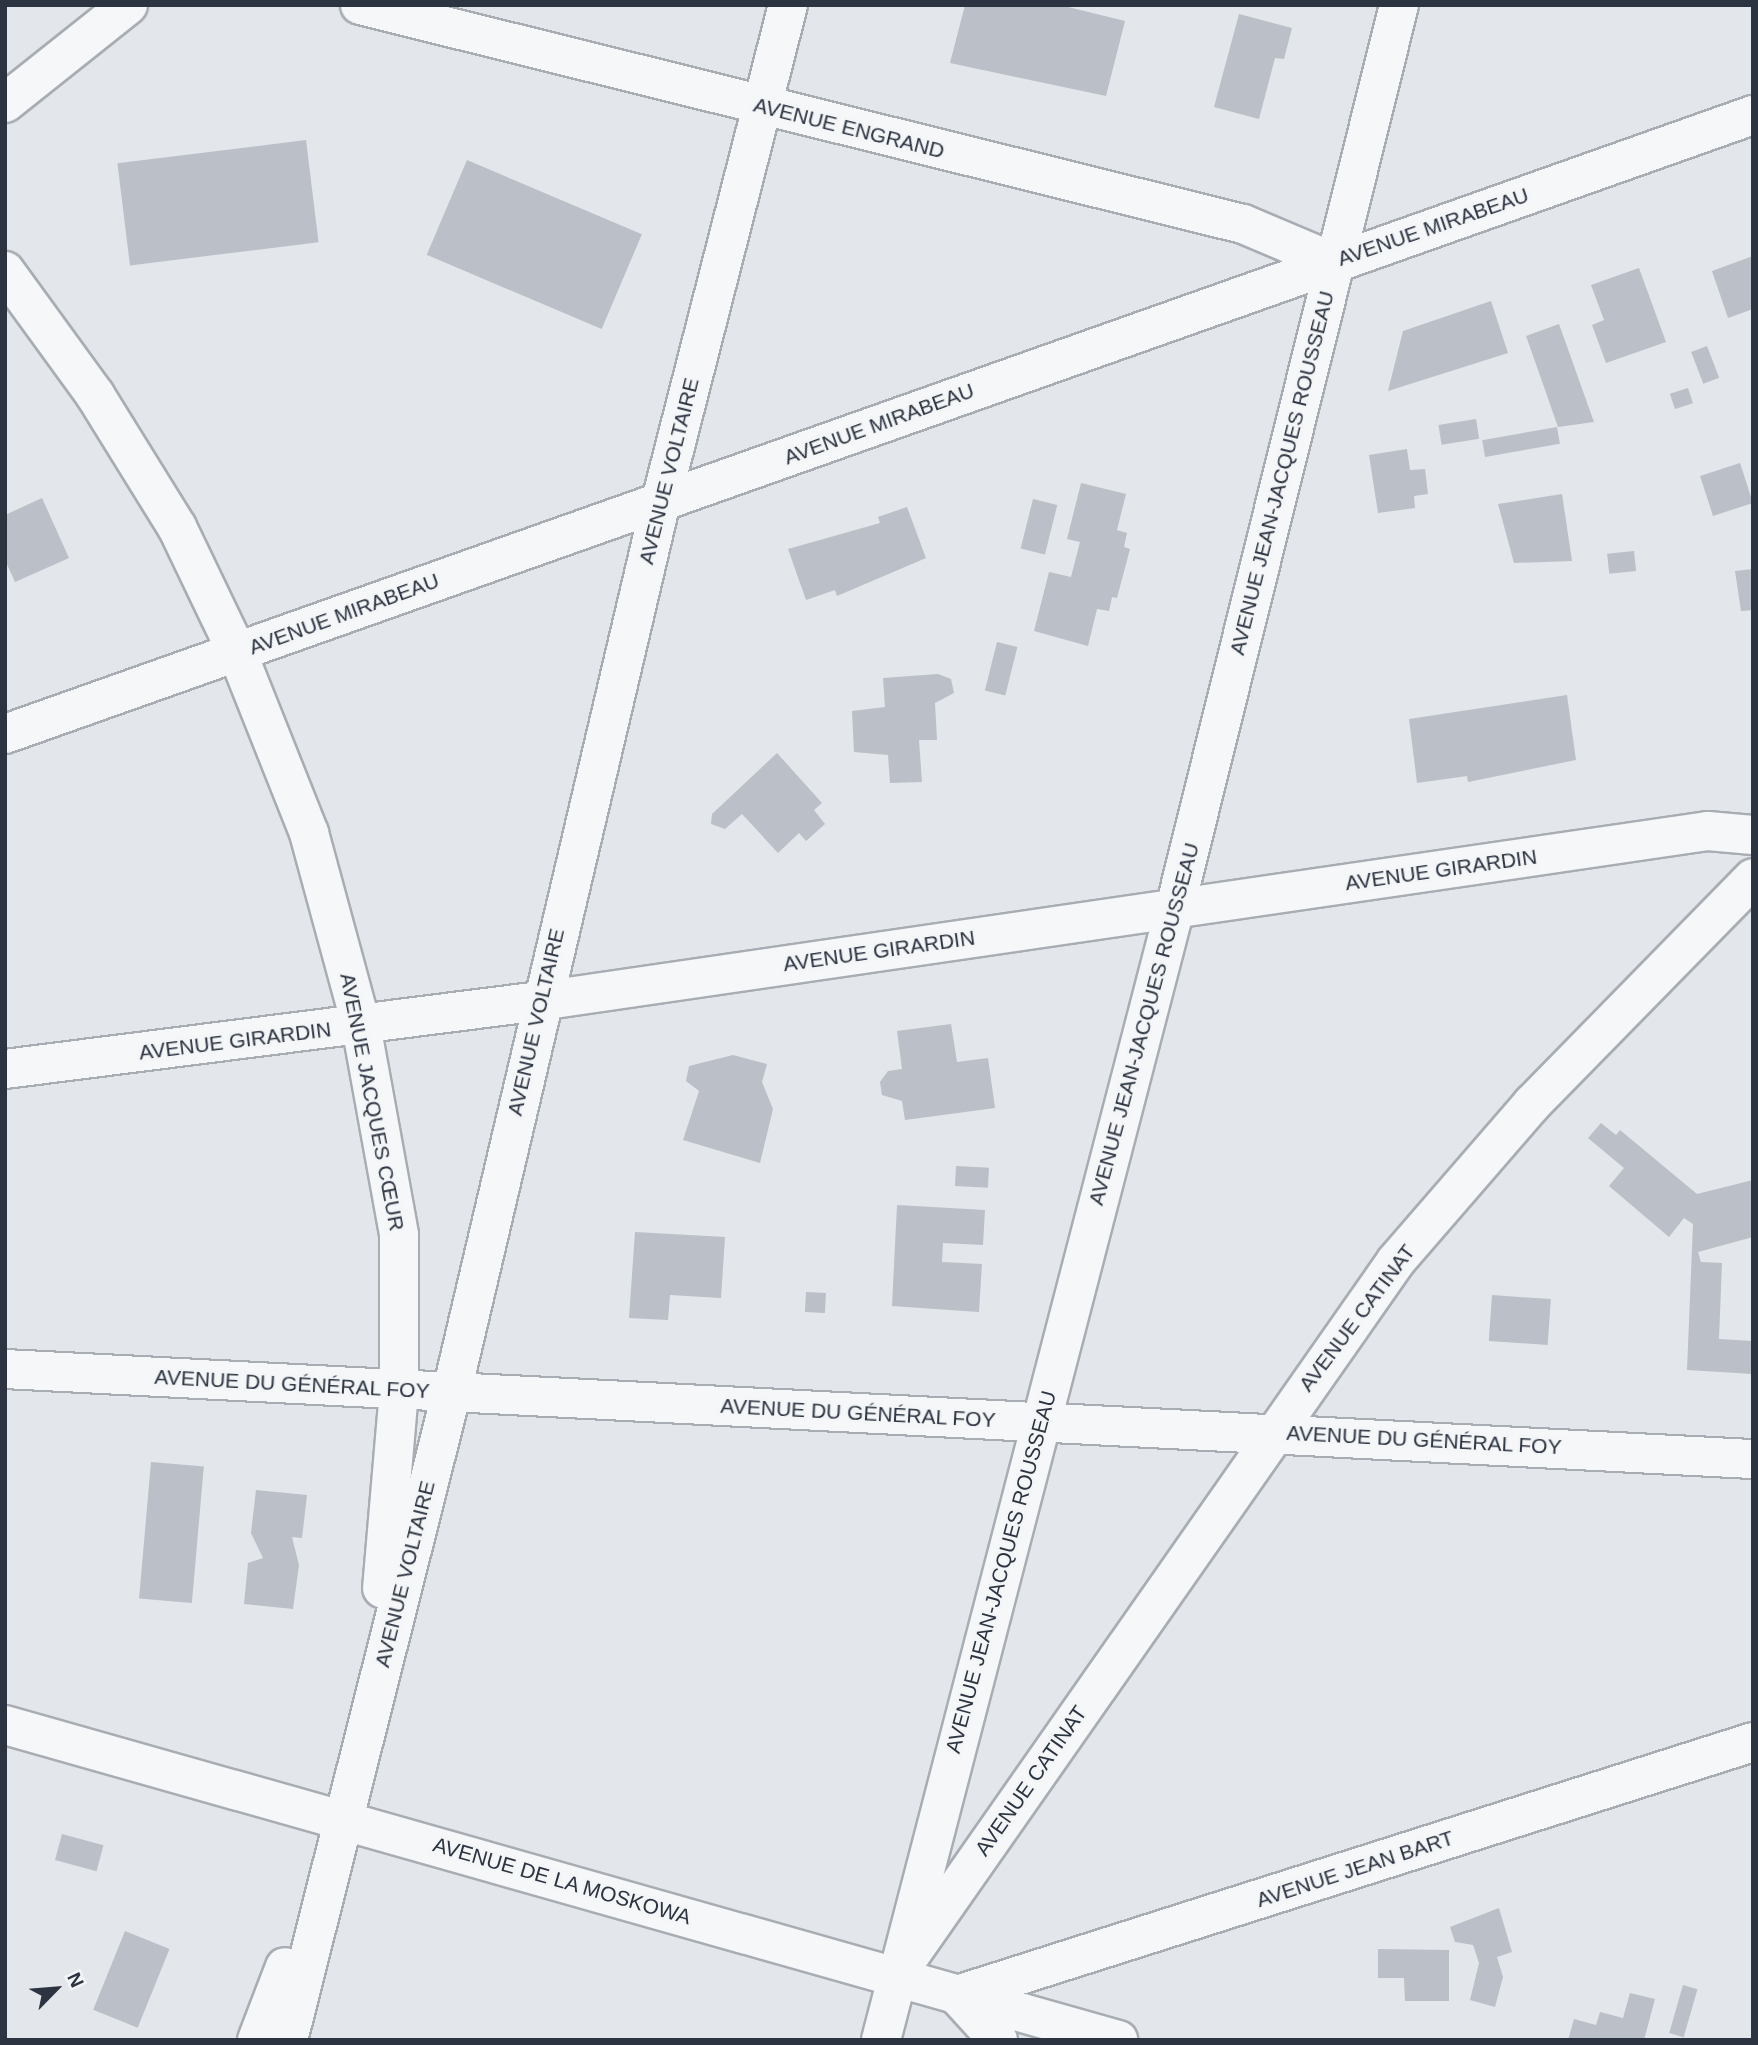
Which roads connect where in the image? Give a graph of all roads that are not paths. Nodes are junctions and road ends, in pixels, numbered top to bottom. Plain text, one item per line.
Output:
1 (128, 5) edge
2 (360, 5) edge
3 (788, 5) edge
4 (1399, 5) edge
5 (5, 103) edge
6 (763, 108) junction
7 (1753, 115) edge
8 (1333, 262) junction
9 (5, 271) edge
10 (661, 501) junction
11 (237, 652) junction
12 (5, 734) edge
13 (1753, 835) edge
14 (1753, 878) edge
15 (1175, 908) junction
16 (540, 1001) junction
17 (360, 1025) junction
18 (5, 1069) edge
19 (5, 1369) edge
20 (399, 1391) junction
21 (452, 1391) junction
22 (1040, 1423) junction
23 (1273, 1432) junction
24 (1753, 1459) edge
25 (5, 1725) edge
26 (1753, 1742) edge
27 (342, 1820) junction
28 (897, 1975) junction
29 (957, 1995) junction
30 (257, 2040) edge
31 (288, 2040) edge
32 (881, 2040) edge
33 (998, 2040) edge
34 (1118, 2040) edge

1 - 5 street
2 - 6 street, AVENUE ENGRAND
3 - 6 street, AVENUE VOLTAIRE
4 - 8 street, AVENUE JEAN-JACQUES ROUSSEAU
6 - 8 street, AVENUE ENGRAND
6 - 10 street, AVENUE VOLTAIRE
7 - 8 street, AVENUE MIRABEAU
8 - 10 street, AVENUE MIRABEAU
8 - 15 street, AVENUE JEAN-JACQUES ROUSSEAU
9 - 11 street, AVENUE JACQUES CŒUR
10 - 11 street, AVENUE MIRABEAU
10 - 16 street, AVENUE VOLTAIRE
11 - 12 street, AVENUE MIRABEAU
11 - 17 street, AVENUE JACQUES CŒUR
13 - 15 street, AVENUE GIRARDIN
14 - 23 street, AVENUE CATINAT
15 - 16 street, AVENUE GIRARDIN
15 - 22 street, AVENUE JEAN-JACQUES ROUSSEAU
16 - 17 street, AVENUE GIRARDIN
16 - 21 street, AVENUE VOLTAIRE
17 - 18 street, AVENUE GIRARDIN
17 - 20 street, AVENUE JACQUES CŒUR
19 - 20 street, AVENUE DU GÉNÉRAL FOY
20 - 21 street, AVENUE DU GÉNÉRAL FOY
20 - 27 street, AVENUE JACQUES CŒUR
21 - 22 street, AVENUE DU GÉNÉRAL FOY
21 - 27 street, AVENUE VOLTAIRE
22 - 23 street, AVENUE DU GÉNÉRAL FOY
22 - 28 street, AVENUE JEAN-JACQUES ROUSSEAU
23 - 24 street, AVENUE DU GÉNÉRAL FOY
23 - 28 street, AVENUE CATINAT
25 - 27 street, AVENUE DE LA MOSKOWA
26 - 29 street, AVENUE JEAN BART
27 - 28 street, AVENUE DE LA MOSKOWA
27 - 30 street, AVENUE JACQUES CŒUR
27 - 31 street, AVENUE VOLTAIRE
28 - 29 street, AVENUE DE LA MOSKOWA
28 - 32 street, AVENUE JEAN-JACQUES ROUSSEAU
29 - 33 street
29 - 34 street, AVENUE DE LA MOSKOWA

